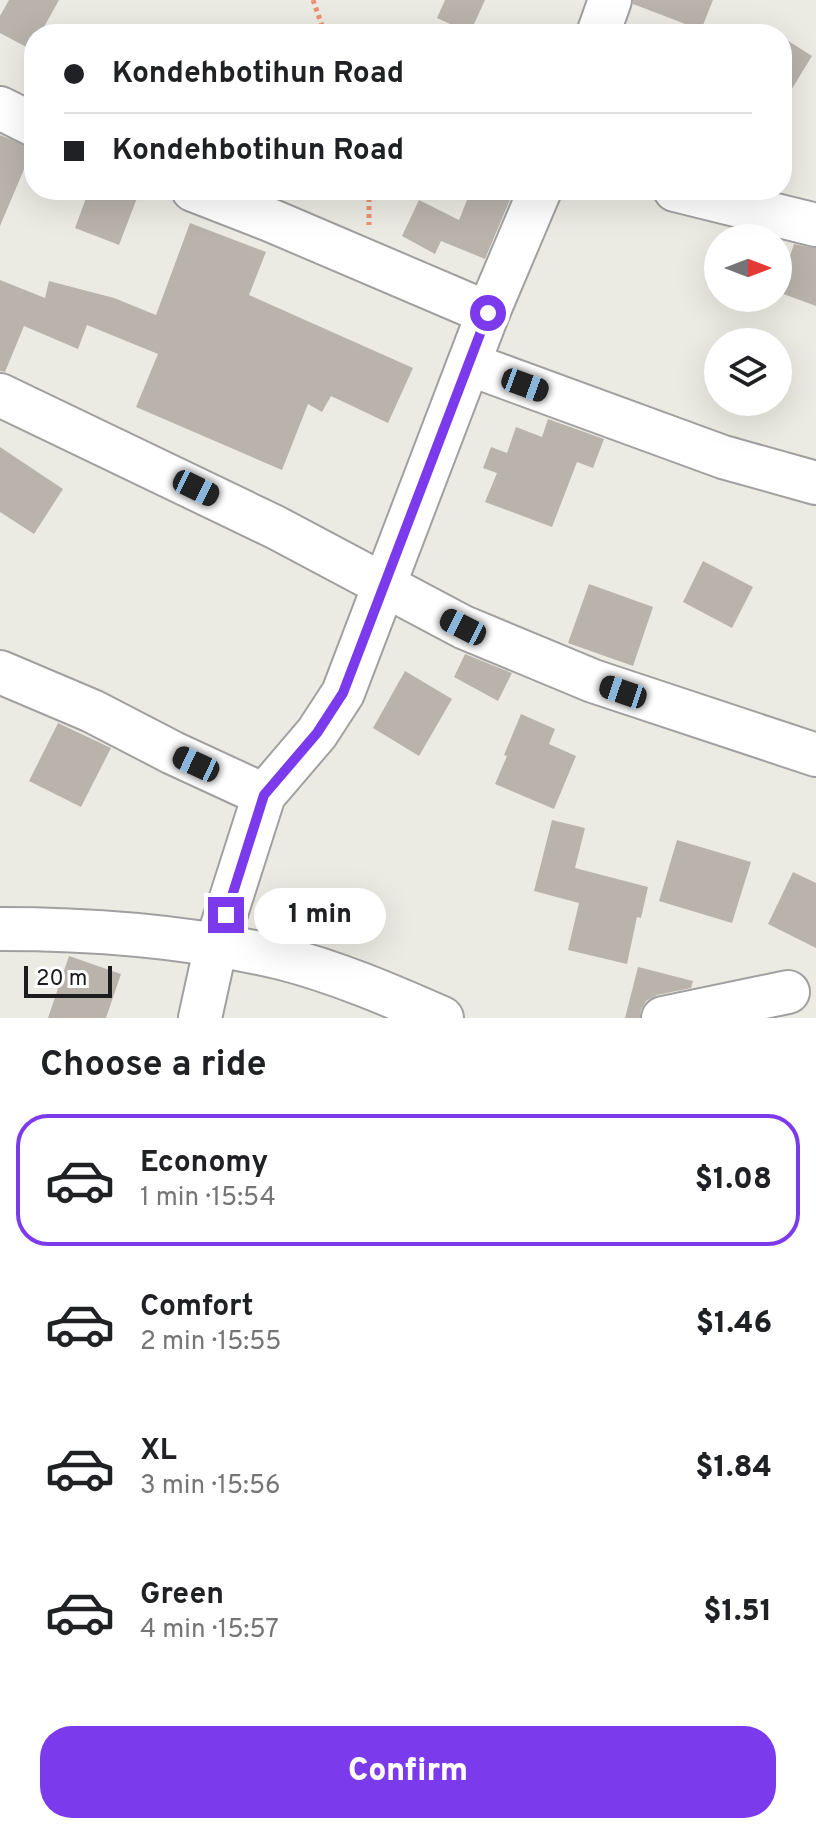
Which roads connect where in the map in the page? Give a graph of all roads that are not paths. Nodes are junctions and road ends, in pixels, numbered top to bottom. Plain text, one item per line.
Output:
1 (610, 0) edge
2 (602, 24) edge
3 (0, 108) edge
4 (24, 120) edge
5 (219, 200) edge
6 (536, 200) edge
7 (715, 200) edge
8 (816, 225) edge
9 (488, 313) junction
10 (469, 364) junction
11 (0, 395) edge
12 (816, 483) edge
13 (382, 585) junction
14 (0, 672) edge
15 (816, 755) edge
16 (264, 795) junction
17 (0, 929) edge
18 (216, 945) junction
19 (788, 992) dead end
20 (200, 1018) edge
21 (442, 1018) edge
22 (663, 1018) edge

1 - 2 street
3 - 4 street
5 - 9 street
6 - 9 street
7 - 8 street
9 - 10 street
10 - 12 street
10 - 13 street
11 - 13 street
13 - 15 street
13 - 16 street
14 - 16 street
16 - 18 street
17 - 18 street
18 - 20 street
18 - 21 street
19 - 22 street

